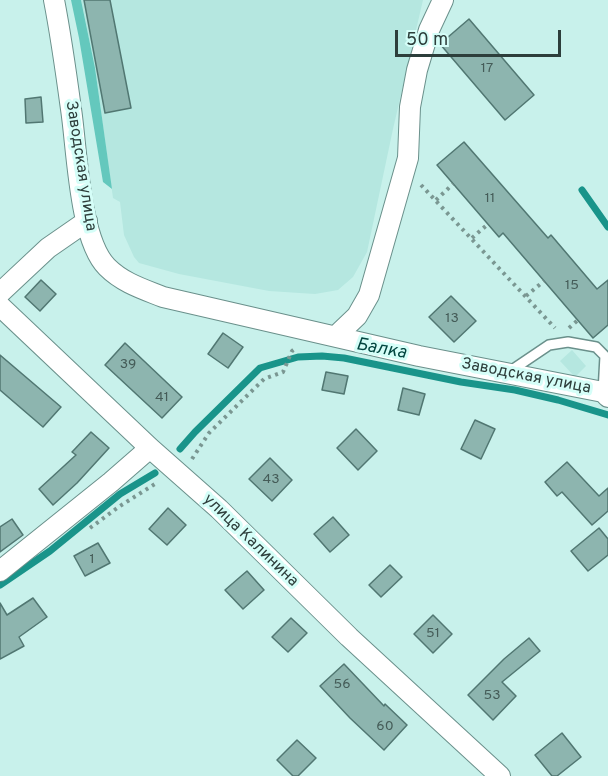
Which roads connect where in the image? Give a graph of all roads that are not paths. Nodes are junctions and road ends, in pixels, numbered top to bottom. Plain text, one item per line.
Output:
1 (54, 0) edge
2 (443, 0) edge
3 (87, 221) junction
4 (0, 293) edge
5 (0, 306) edge
6 (336, 336) junction
7 (507, 373) junction
8 (605, 394) edge
9 (150, 448) junction
10 (0, 571) edge
11 (500, 776) edge

1 - 3 street, Заводская улица
2 - 6 street
3 - 4 street
3 - 6 street, Заводская улица
5 - 9 street, улица Калинина
6 - 7 street, Заводская улица
7 - 8 street, Заводская улица
7 - 8 lane
9 - 10 street
9 - 11 street, улица Калинина

